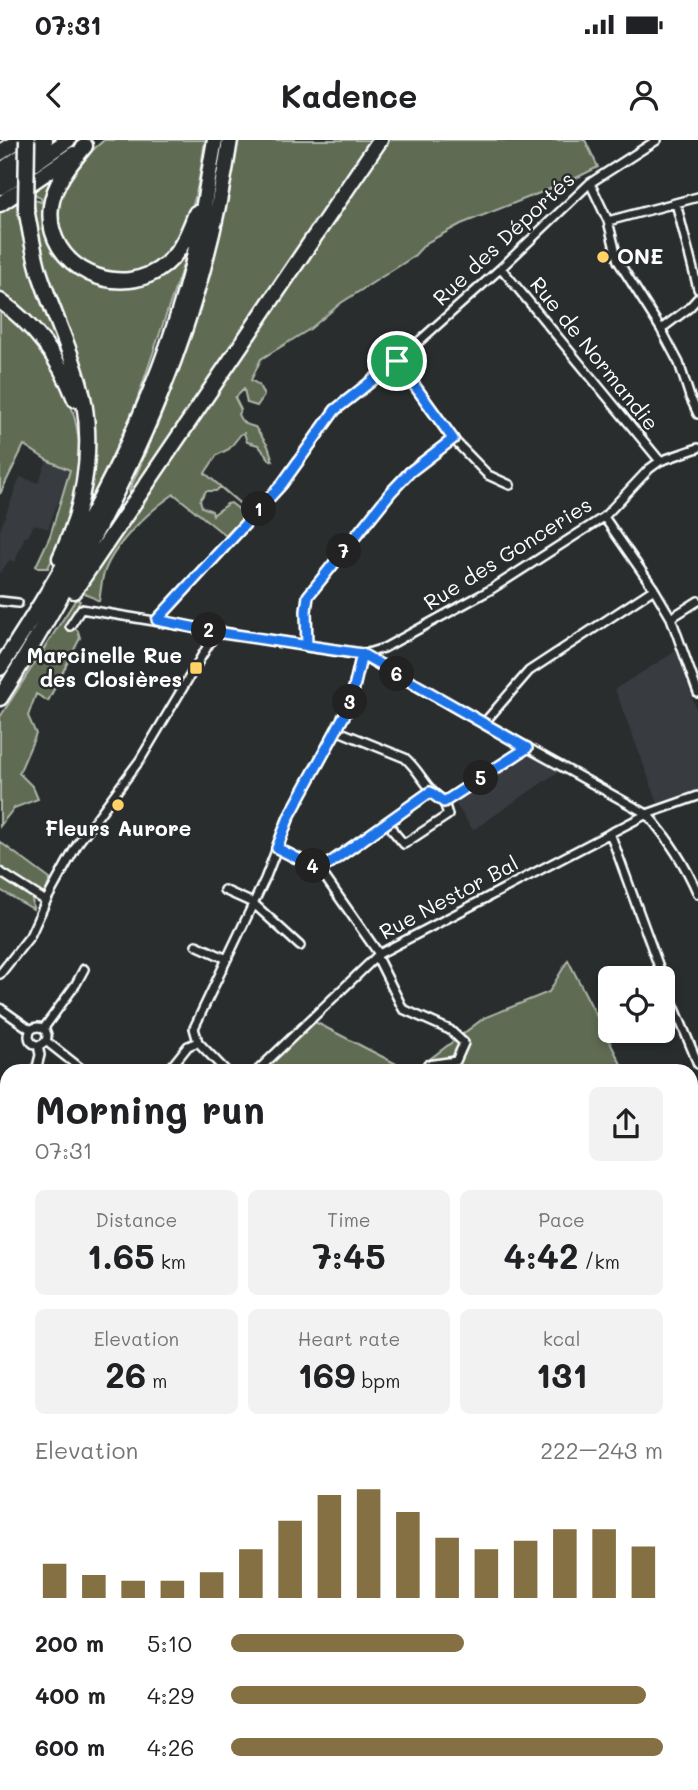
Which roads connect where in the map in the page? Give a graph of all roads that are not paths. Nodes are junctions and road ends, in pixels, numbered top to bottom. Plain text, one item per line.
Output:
1 (19, 140) edge
2 (27, 140) edge
3 (45, 140) edge
4 (68, 140) edge
5 (215, 140) edge
6 (230, 140) edge
7 (380, 140) edge
8 (657, 140) edge
9 (89, 143) edge
10 (0, 153) edge
11 (0, 171) edge
12 (590, 183) junction
13 (207, 186) junction
14 (0, 187) edge
15 (698, 197) edge
16 (676, 203) junction
17 (0, 204) edge
18 (608, 222) junction
19 (501, 268) junction
20 (698, 289) edge
21 (698, 298) edge
22 (0, 301) edge
23 (661, 329) junction
24 (397, 361) junction
25 (698, 414) edge
26 (453, 439) junction
27 (86, 444) junction
28 (698, 447) edge
29 (660, 461) junction
30 (510, 485) dead end
31 (604, 517) junction
32 (654, 589) junction
33 (50, 592) junction
34 (0, 601) edge
35 (698, 601) edge
36 (18, 603) dead end
37 (671, 618) junction
38 (157, 620) junction
39 (70, 626) dead end
40 (216, 632) junction
41 (41, 633) junction
42 (307, 646) junction
43 (362, 654) junction
44 (0, 668) edge
45 (698, 694) edge
46 (0, 698) edge
47 (484, 723) junction
48 (337, 730) junction
49 (527, 748) junction
50 (430, 792) junction
51 (698, 796) edge
52 (444, 802) junction
53 (647, 814) junction
54 (389, 821) junction
55 (610, 833) junction
56 (277, 848) junction
57 (320, 870) junction
58 (0, 872) edge
59 (224, 890) dead end
60 (698, 894) edge
61 (46, 901) junction
62 (253, 903) junction
63 (196, 945) dead end
64 (300, 946) dead end
65 (378, 956) junction
66 (227, 959) junction
67 (658, 966) edge
68 (84, 969) dead end
69 (0, 974) edge
70 (0, 1008) edge
71 (675, 1008) edge
72 (44, 1028) junction
73 (31, 1030) junction
74 (198, 1042) junction
75 (42, 1043) junction
76 (38, 1064) edge
77 (74, 1064) edge
78 (173, 1064) edge
79 (219, 1064) edge
80 (264, 1064) edge
81 (434, 1064) edge
82 (698, 1064) edge

1 - 10 highway
2 - 27 highway, bridge
3 - 11 highway
4 - 14 highway
5 - 13 highway
6 - 41 highway
7 - 41 highway
8 - 12 street, Rue des Déportés
9 - 13 highway
9 - 17 highway
12 - 18 street
12 - 19 street, Rue des Déportés
13 - 33 highway
15 - 16 street
16 - 18 street
16 - 20 street
18 - 23 street
19 - 24 street, Rue des Déportés
19 - 29 street, Rue de Normandie
21 - 23 street
22 - 27 highway
23 - 25 street
24 - 26 street
24 - 38 street, Rue des Déportés
26 - 30 street
26 - 42 street
27 - 33 highway
28 - 29 street, Rue des Gonceries
29 - 31 street, Rue des Gonceries
31 - 32 street
31 - 43 street, Rue des Gonceries
32 - 37 street
32 - 47 street
33 - 44 highway
34 - 36 street
35 - 37 street
37 - 45 street
38 - 39 street
38 - 40 street
40 - 42 street
40 - 61 street
41 - 46 highway
42 - 43 street
43 - 47 street
43 - 48 street
47 - 49 street
48 - 50 street
48 - 56 street
49 - 52 street
49 - 53 street
50 - 52 street
50 - 54 street
51 - 53 street, Rue Nestor Bal
52 - 54 street
53 - 55 street, Rue Nestor Bal
53 - 60 street
54 - 57 street
55 - 65 street, Rue Nestor Bal
55 - 67 street
56 - 57 street
56 - 62 street
57 - 65 street
58 - 61 street
59 - 62 street
61 - 69 street
62 - 64 street
62 - 66 street
63 - 66 street
65 - 80 street, Rue Nestor Bal
65 - 81 street
66 - 74 street
68 - 72 street
70 - 73 street
71 - 82 street
72 - 73 street
72 - 75 street
73 - 75 street
74 - 78 street
74 - 79 street
75 - 76 street
75 - 77 street

